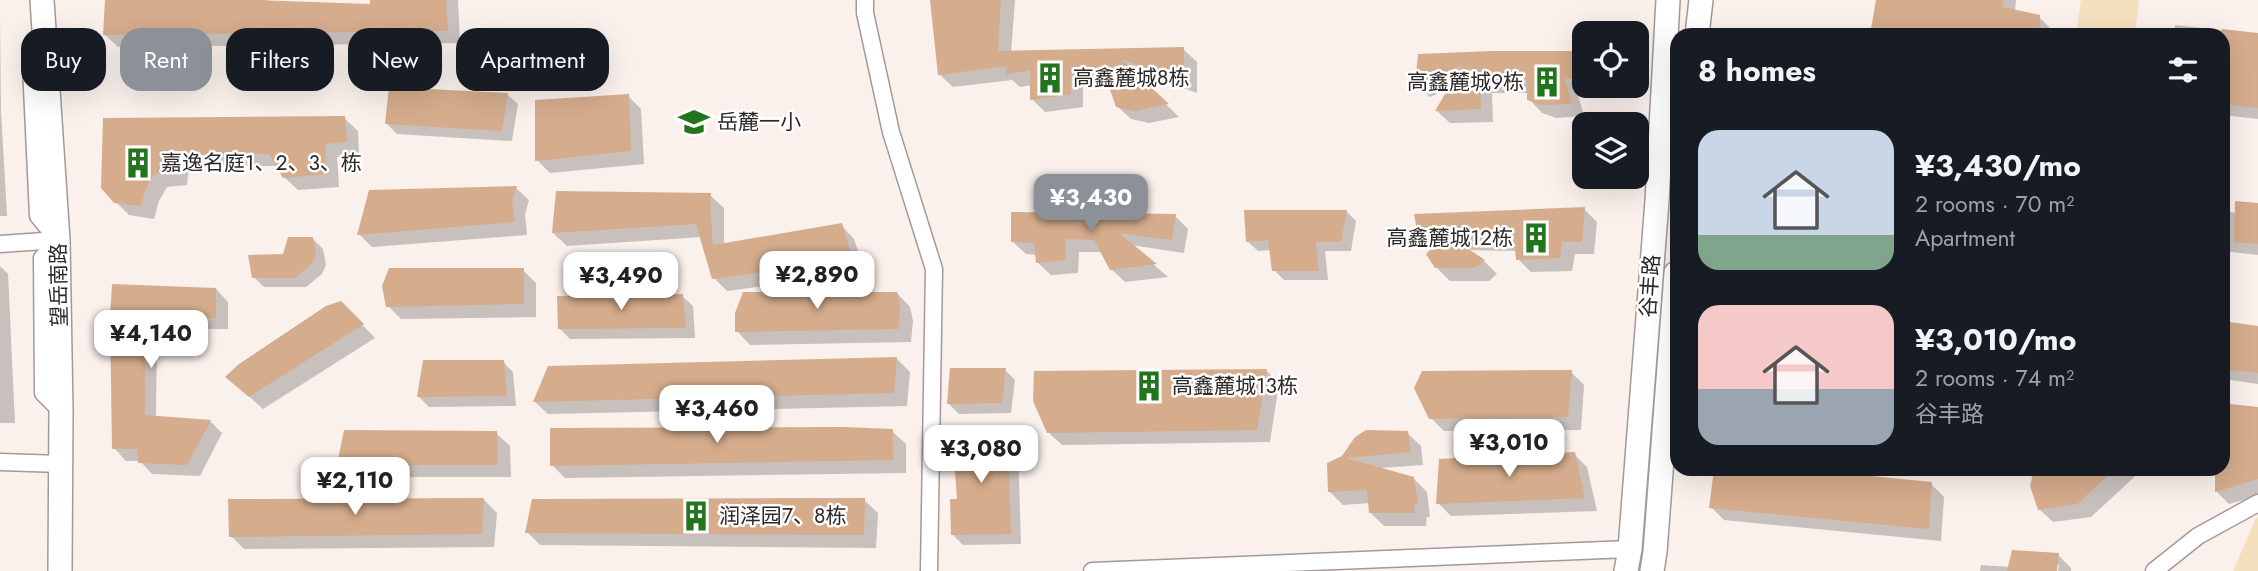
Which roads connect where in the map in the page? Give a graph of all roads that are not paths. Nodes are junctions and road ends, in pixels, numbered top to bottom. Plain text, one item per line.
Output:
1 (42, 0) edge
2 (865, 0) edge
3 (1668, 0) edge
4 (1701, 0) edge
5 (1698, 28) edge
6 (32, 91) edge
7 (58, 240) junction
8 (0, 244) edge
9 (1670, 348) edge
10 (0, 462) edge
11 (61, 464) junction
12 (2258, 503) edge
13 (1628, 560) edge
14 (60, 571) edge
15 (929, 571) edge
16 (1092, 571) edge
17 (1652, 571) edge
18 (2154, 571) edge

1 - 7 street, 望岳南路
2 - 15 street
3 - 13 street, 谷丰路
4 - 5 street
6 - 7 street
7 - 8 street
7 - 11 street, 望岳南路
9 - 17 street, 谷丰路
10 - 11 street
11 - 14 street, 望岳南路
12 - 18 street
13 - 16 street

